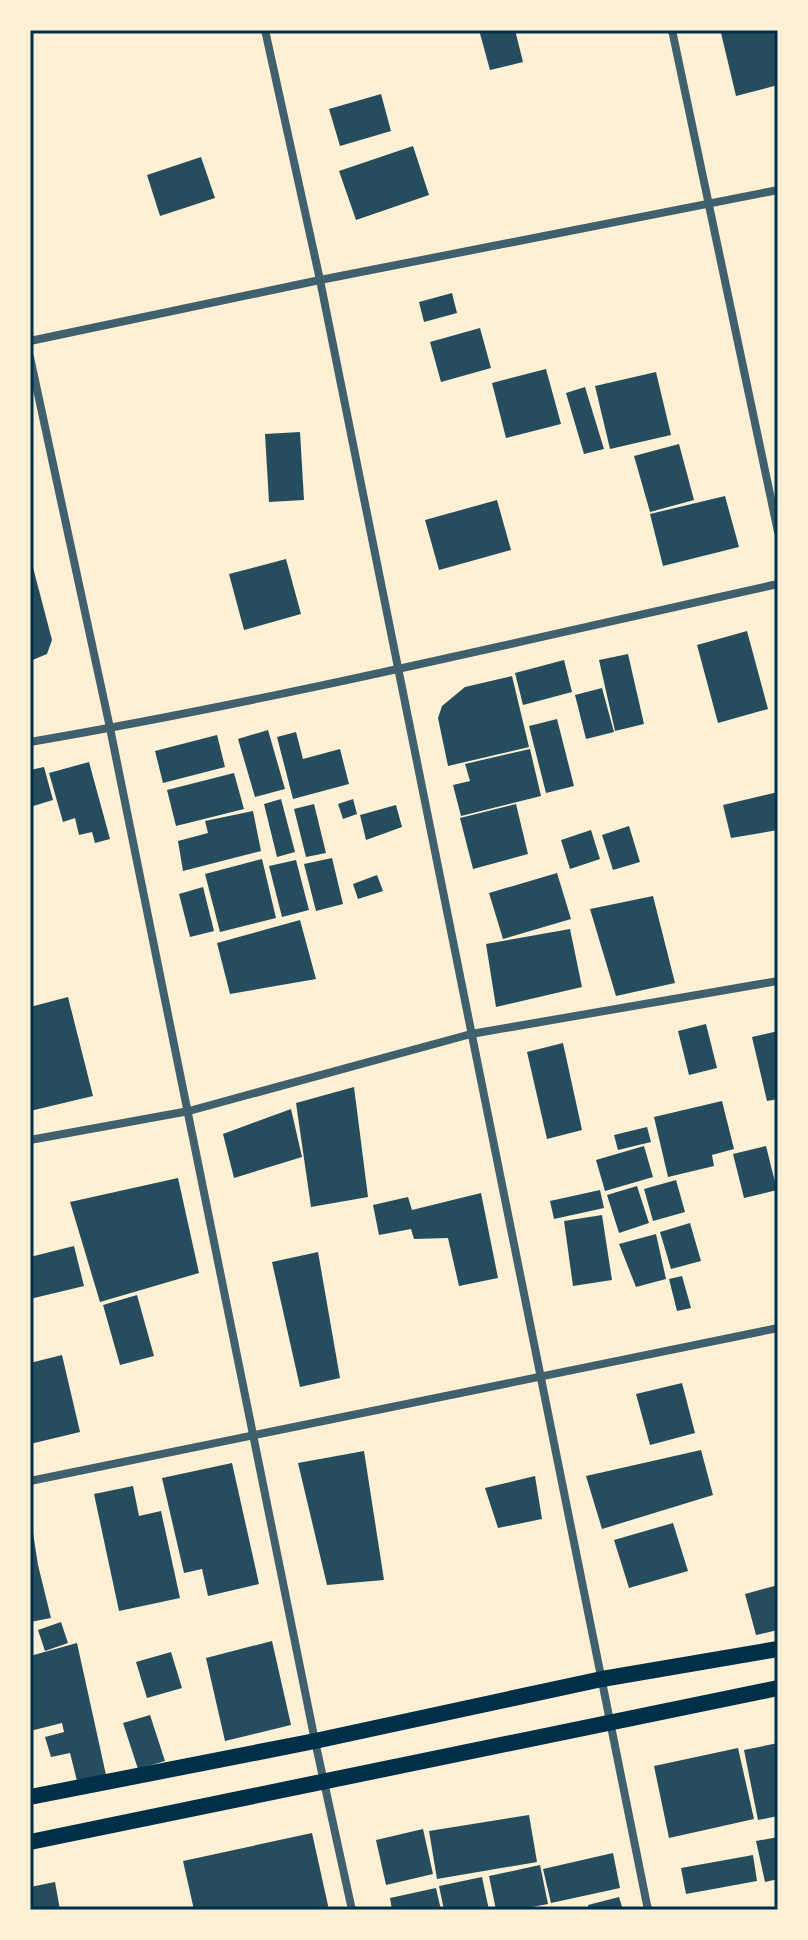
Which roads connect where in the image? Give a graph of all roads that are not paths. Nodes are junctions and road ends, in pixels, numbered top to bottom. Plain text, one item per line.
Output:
1 (265, 30) edge
2 (672, 30) edge
3 (778, 190) edge
4 (708, 205) junction
5 (320, 280) junction
6 (30, 341) edge
7 (30, 357) edge
8 (778, 532) edge
9 (778, 584) edge
10 (398, 668) junction
11 (110, 728) junction
12 (30, 742) edge
13 (778, 981) edge
14 (471, 1034) junction
15 (189, 1111) junction
16 (30, 1140) edge
17 (778, 1328) edge
18 (541, 1376) junction
19 (254, 1435) junction
20 (30, 1481) edge
21 (778, 1649) edge
22 (602, 1679) junction
23 (778, 1688) edge
24 (611, 1722) junction
25 (315, 1741) junction
26 (323, 1780) junction
27 (30, 1797) edge
28 (30, 1842) edge
29 (352, 1910) edge
30 (648, 1910) edge

1 - 5 street
2 - 4 street
3 - 4 street
4 - 5 street
4 - 8 street
5 - 6 street
5 - 10 street
7 - 11 street
9 - 10 street
10 - 11 street
10 - 14 street
11 - 12 street
11 - 15 street
13 - 14 street
14 - 15 street
14 - 18 street
15 - 16 street
15 - 19 street
17 - 18 street
18 - 19 street
18 - 22 street
19 - 20 street
19 - 25 street
21 - 22 main road
22 - 24 street
22 - 25 main road
23 - 24 main road
24 - 26 main road
24 - 30 street
25 - 26 street
25 - 27 main road
26 - 28 main road
26 - 29 street

